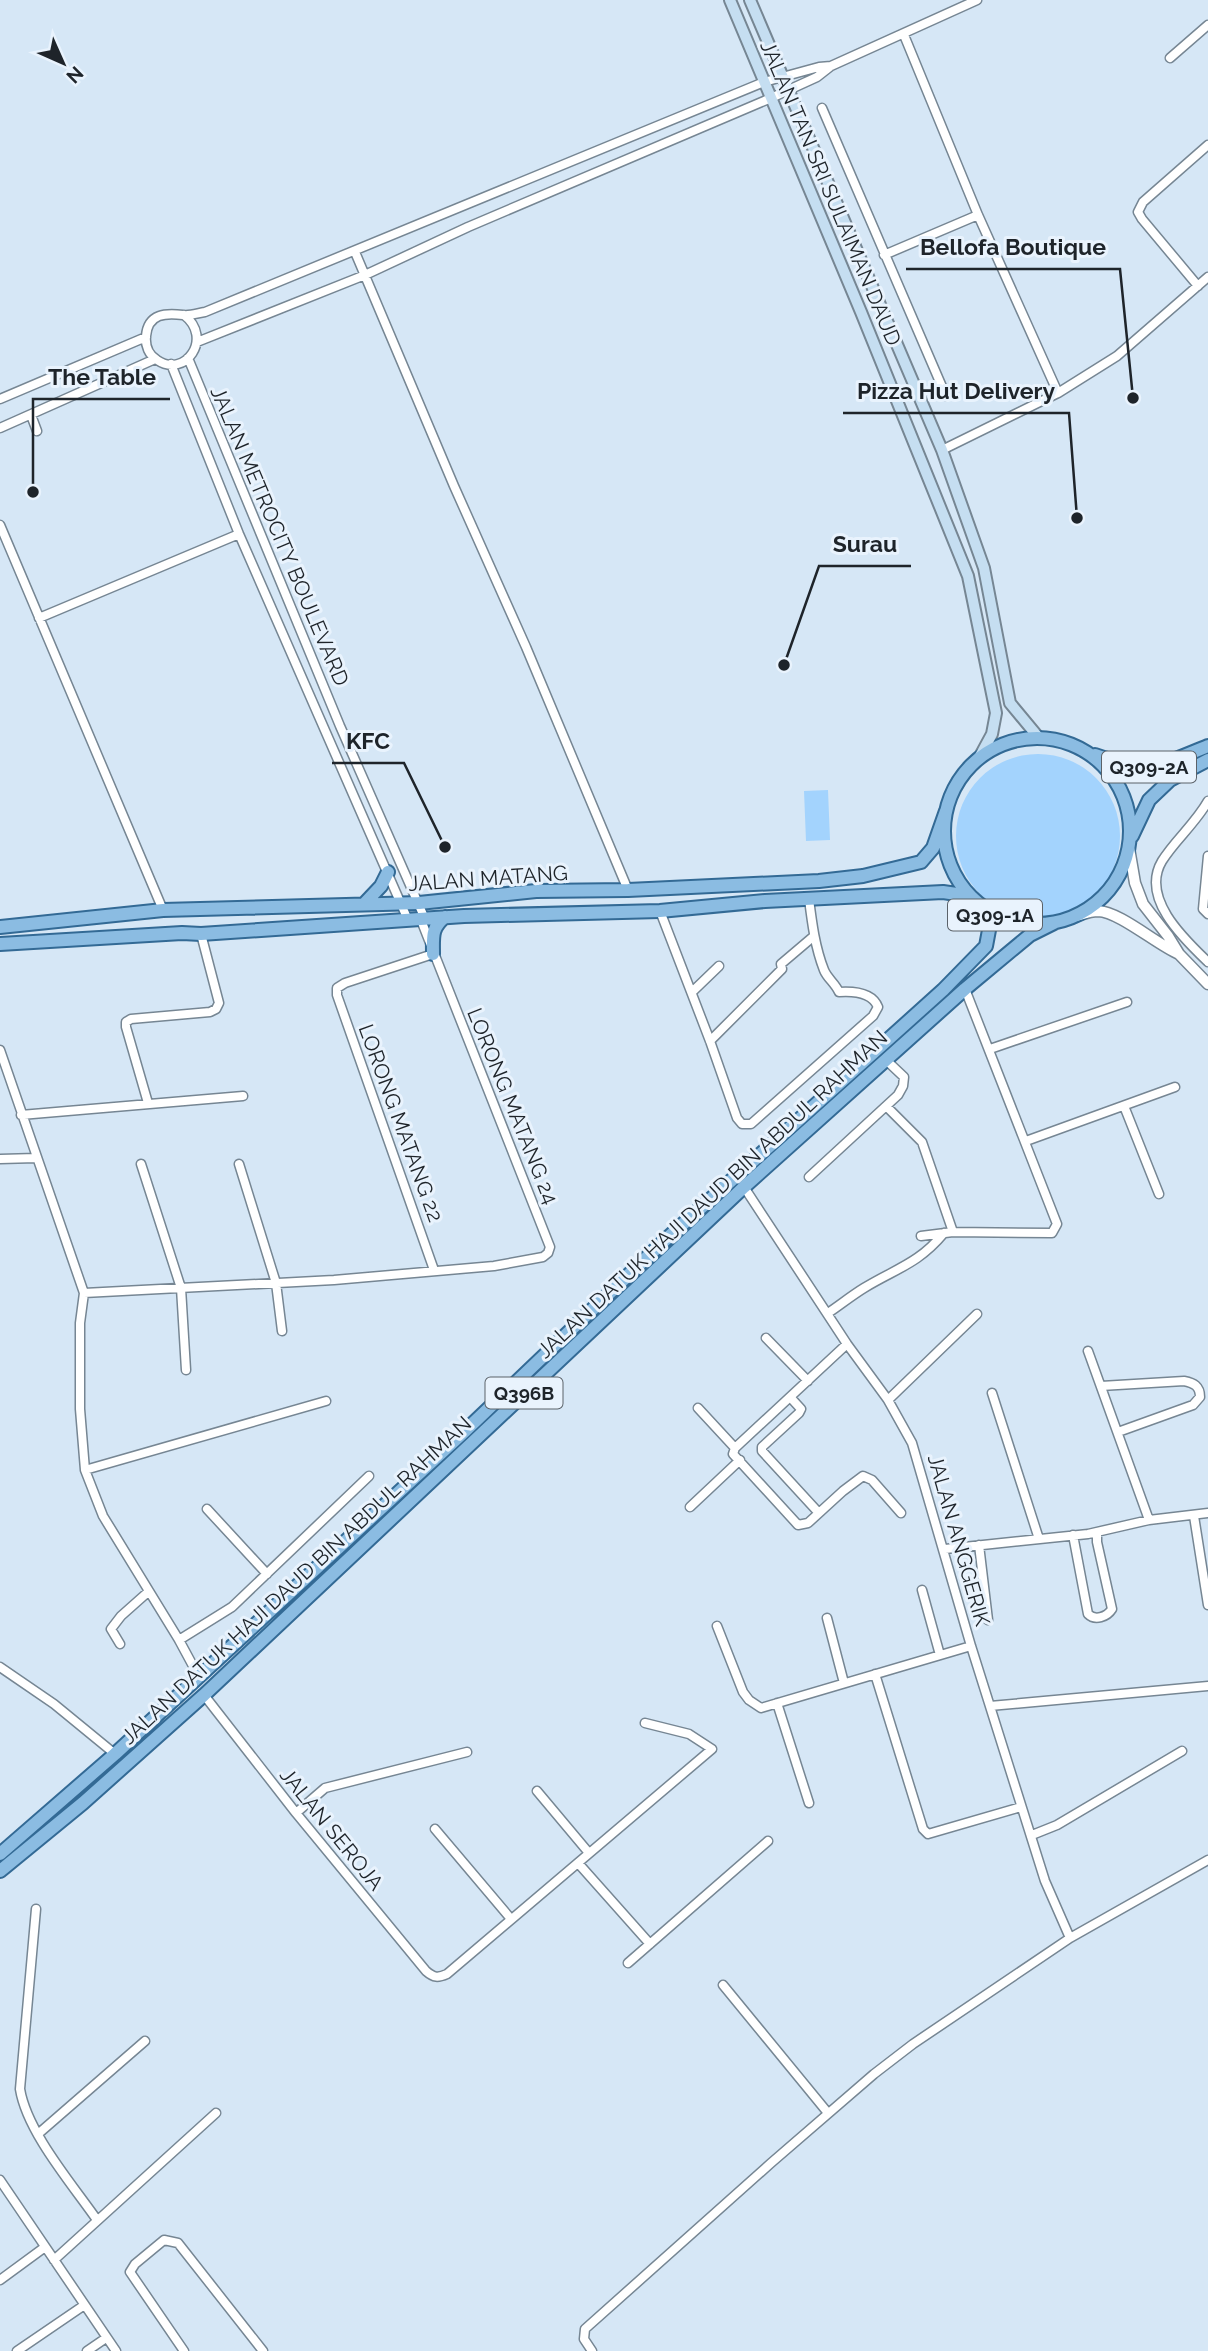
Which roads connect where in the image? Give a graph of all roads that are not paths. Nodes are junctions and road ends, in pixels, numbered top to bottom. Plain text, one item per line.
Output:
1 (730, 0) edge
2 (750, 0) edge
3 (977, 0) edge
4 (1208, 25) edge
5 (904, 34) junction
6 (1170, 58) dead end
7 (831, 66) junction
8 (782, 76) junction
9 (764, 82) junction
10 (788, 90) junction
11 (771, 98) junction
12 (822, 108) dead end
13 (675, 118) junction
14 (682, 135) junction
15 (1208, 145) edge
16 (978, 215) junction
17 (355, 252) junction
18 (884, 255) junction
19 (365, 275) junction
20 (1208, 277) edge
21 (1198, 286) junction
22 (184, 316) junction
23 (146, 337) junction
24 (197, 342) junction
25 (188, 358) junction
26 (155, 359) junction
27 (171, 364) junction
28 (1058, 393) junction
29 (946, 396) dead end
30 (0, 399) edge
31 (31, 415) junction
32 (0, 428) edge
33 (37, 431) dead end
34 (943, 450) junction
35 (0, 525) edge
36 (239, 534) junction
37 (39, 618) junction
38 (1039, 738) junction
39 (1208, 746) edge
40 (1088, 752) junction
41 (979, 758) junction
42 (1208, 761) edge
43 (362, 774) junction
44 (346, 781) junction
45 (1208, 801) edge
46 (946, 811) junction
47 (1129, 844) junction
48 (1208, 856) edge
49 (388, 872) junction
50 (628, 890) junction
51 (970, 896) junction
52 (809, 899) junction
53 (402, 903) junction
54 (419, 903) junction
55 (364, 904) junction
56 (163, 910) junction
57 (660, 911) junction
58 (988, 911) junction
59 (1208, 914) edge
60 (1076, 916) junction
61 (445, 917) junction
62 (418, 920) junction
63 (1054, 923) junction
64 (0, 927) edge
65 (201, 934) junction
66 (814, 936) junction
67 (0, 944) edge
68 (433, 954) junction
69 (1179, 954) junction
70 (1208, 962) edge
71 (719, 966) dead end
72 (1208, 984) edge
73 (965, 989) junction
74 (692, 992) junction
75 (1127, 1002) dead end
76 (710, 1041) junction
77 (990, 1049) junction
78 (0, 1050) edge
79 (886, 1060) junction
80 (1175, 1087) dead end
81 (243, 1096) dead end
82 (148, 1103) junction
83 (886, 1106) junction
84 (1124, 1107) junction
85 (21, 1115) junction
86 (1026, 1141) junction
87 (36, 1158) junction
88 (0, 1159) edge
89 (141, 1164) dead end
90 (239, 1164) dead end
91 (810, 1177) dead end
92 (744, 1187) junction
93 (1159, 1195) dead end
94 (949, 1233) junction
95 (921, 1236) dead end
96 (434, 1269) junction
97 (276, 1283) junction
98 (181, 1288) junction
99 (84, 1293) junction
100 (828, 1314) junction
101 (977, 1314) dead end
102 (282, 1331) dead end
103 (766, 1338) dead end
104 (847, 1344) junction
105 (1088, 1350) dead end
106 (186, 1370) dead end
107 (808, 1381) junction
108 (1101, 1386) junction
109 (992, 1393) dead end
110 (790, 1397) junction
111 (888, 1400) junction
112 (326, 1401) dead end
113 (698, 1408) dead end
114 (1118, 1432) junction
115 (735, 1448) junction
116 (740, 1460) junction
117 (85, 1470) junction
118 (369, 1476) dead end
119 (690, 1507) dead end
120 (207, 1509) dead end
121 (818, 1512) junction
122 (901, 1513) dead end
123 (1208, 1513) edge
124 (1194, 1516) junction
125 (1149, 1520) junction
126 (1097, 1532) junction
127 (1073, 1535) junction
128 (1039, 1539) junction
129 (979, 1545) junction
130 (945, 1549) junction
131 (267, 1574) junction
132 (922, 1590) dead end
133 (148, 1592) junction
134 (1208, 1605) edge
135 (827, 1618) dead end
136 (988, 1620) dead end
137 (717, 1626) dead end
138 (179, 1640) junction
139 (120, 1644) dead end
140 (971, 1646) junction
141 (940, 1655) junction
142 (0, 1667) edge
143 (875, 1674) junction
144 (199, 1677) junction
145 (844, 1684) junction
146 (1208, 1686) edge
147 (204, 1695) junction
148 (777, 1703) junction
149 (990, 1706) junction
150 (645, 1723) dead end
151 (1182, 1751) dead end
152 (467, 1752) dead end
153 (115, 1754) junction
154 (537, 1791) dead end
155 (809, 1802) dead end
156 (1021, 1807) junction
157 (296, 1813) junction
158 (435, 1829) dead end
159 (1032, 1835) junction
160 (768, 1841) dead end
161 (589, 1853) junction
162 (0, 1854) edge
163 (1208, 1860) edge
164 (578, 1863) junction
165 (0, 1871) edge
166 (36, 1909) dead end
167 (511, 1919) junction
168 (1070, 1938) junction
169 (650, 1944) junction
170 (628, 1963) dead end
171 (723, 1985) dead end
172 (145, 2041) dead end
173 (216, 2113) dead end
174 (828, 2113) junction
175 (38, 2134) junction
176 (0, 2180) edge
177 (4, 2193) edge
178 (97, 2220) junction
179 (45, 2247) junction
180 (54, 2260) junction
181 (0, 2280) edge
182 (83, 2306) junction
183 (106, 2338) junction
184 (17, 2351) edge
185 (87, 2351) edge
186 (116, 2351) edge
187 (184, 2351) edge
188 (263, 2351) edge
189 (592, 2351) edge

1 - 9 main road, JALAN TAN SRI SULAIMAN DAUD
2 - 8 main road, JALAN TAN SRI SULAIMAN DAUD
3 - 5 street
4 - 6 street
5 - 7 street
5 - 16 street
7 - 8 street
7 - 10 street
8 - 9 street
8 - 10 main road, JALAN TAN SRI SULAIMAN DAUD
9 - 11 main road, JALAN TAN SRI SULAIMAN DAUD
9 - 13 street
10 - 11 street
10 - 34 main road, JALAN TAN SRI SULAIMAN DAUD
11 - 14 street
11 - 41 main road, JALAN TAN SRI SULAIMAN DAUD
12 - 18 street
13 - 14 street
13 - 17 street
14 - 19 street
15 - 21 street
16 - 18 street
16 - 28 street
17 - 19 street
17 - 22 street
18 - 29 street
19 - 24 street
19 - 50 street
20 - 21 street
21 - 28 street
22 - 23 street
22 - 24 street
23 - 26 street
23 - 30 street
24 - 25 street
25 - 27 street
25 - 43 street, JALAN METROCITY BOULEVARD
26 - 27 street
26 - 31 street
27 - 36 street, JALAN METROCITY BOULEVARD
28 - 34 street
31 - 32 street
31 - 33 street
34 - 38 main road, JALAN TAN SRI SULAIMAN DAUD
35 - 37 street
36 - 37 street
36 - 44 street, JALAN METROCITY BOULEVARD
37 - 56 street
38 - 40 main road, Q309-1A
38 - 41 main road, Q309-1A
39 - 40 main road, Q309-2A
40 - 47 main road, Q309-1A
41 - 46 main road, Q309-1A
42 - 47 main road
43 - 44 street
43 - 54 street, JALAN METROCITY BOULEVARD
44 - 49 street, JALAN METROCITY BOULEVARD
45 - 70 street
46 - 50 main road, JALAN MATANG
46 - 51 main road, Q309-1A
47 - 60 main road, Q309-1A
47 - 69 street
48 - 59 street
49 - 53 street, JALAN METROCITY BOULEVARD
49 - 55 main road
50 - 54 main road, JALAN MATANG
51 - 52 main road, JALAN MATANG
51 - 58 main road, Q309-1A
52 - 57 main road, JALAN MATANG
52 - 66 street
53 - 54 main road, JALAN MATANG
53 - 55 main road, JALAN MATANG
53 - 62 street, JALAN METROCITY BOULEVARD
54 - 62 street, JALAN METROCITY BOULEVARD
55 - 56 main road, JALAN MATANG
56 - 64 main road, JALAN MATANG
57 - 61 main road, JALAN MATANG
57 - 74 street
58 - 63 main road, Q309-1A
58 - 144 main road, JALAN DATUK HAJI DAUD BIN ABDUL RAHMAN
60 - 63 main road, Q309-1A
60 - 69 street
61 - 62 main road, JALAN MATANG
61 - 68 main road
62 - 65 main road, JALAN MATANG
62 - 68 street, LORONG MATANG 24
63 - 73 main road, JALAN DATUK HAJI DAUD BIN ABDUL RAHMAN / Q396B
65 - 67 main road, JALAN MATANG
65 - 82 street
66 - 76 street
66 - 76 street
68 - 96 street, LORONG MATANG 22
68 - 96 street, LORONG MATANG 24
69 - 72 street
71 - 74 street
73 - 77 street
73 - 79 main road, JALAN DATUK HAJI DAUD BIN ABDUL RAHMAN / Q396B
74 - 76 street
75 - 77 street
77 - 86 street
78 - 85 street
79 - 83 street
79 - 92 main road, JALAN DATUK HAJI DAUD BIN ABDUL RAHMAN / Q396B
80 - 84 street
81 - 82 street
82 - 85 street
83 - 91 street
83 - 94 street
84 - 86 street
84 - 93 street
85 - 87 street
86 - 94 street
87 - 88 street
87 - 99 street
89 - 98 street
90 - 97 street
92 - 100 street, JALAN ANGGERIK
92 - 147 main road, JALAN DATUK HAJI DAUD BIN ABDUL RAHMAN / Q396B
94 - 95 street
94 - 100 street
96 - 97 street
97 - 98 street
97 - 102 street
98 - 99 street
98 - 106 street
99 - 117 street
100 - 104 street, JALAN ANGGERIK
101 - 111 street
103 - 107 street
104 - 107 street
104 - 111 street, JALAN ANGGERIK
105 - 108 street
107 - 110 street
108 - 114 street
108 - 114 street
109 - 128 street
110 - 115 street
110 - 121 street
111 - 130 street, JALAN ANGGERIK
112 - 117 street
113 - 115 street
114 - 125 street
115 - 116 street
116 - 119 street
116 - 121 street
117 - 133 street
118 - 131 street
120 - 131 street
121 - 122 street
123 - 124 street
124 - 125 street
124 - 134 street
125 - 126 street
126 - 127 street
126 - 127 street
127 - 128 street
128 - 129 street
129 - 130 street
129 - 136 street
130 - 140 street, JALAN ANGGERIK
131 - 138 street
132 - 141 street
133 - 138 street
133 - 139 street
135 - 145 street
137 - 148 street
138 - 144 street
140 - 141 street
140 - 149 street, JALAN ANGGERIK
141 - 143 street
142 - 153 street
143 - 145 street
143 - 156 street
144 - 153 main road, JALAN DATUK HAJI DAUD BIN ABDUL RAHMAN
145 - 148 street
146 - 149 street
147 - 157 street, JALAN SEROJA
147 - 165 main road, JALAN DATUK HAJI DAUD BIN ABDUL RAHMAN / Q396B
148 - 155 street
149 - 156 street, JALAN ANGGERIK
150 - 161 street
151 - 159 street
152 - 157 street
153 - 162 main road, JALAN DATUK HAJI DAUD BIN ABDUL RAHMAN
154 - 161 street
156 - 159 street, JALAN ANGGERIK
157 - 167 street, JALAN SEROJA
158 - 167 street
159 - 168 street, JALAN ANGGERIK
160 - 169 street
161 - 164 street
163 - 168 street
164 - 167 street
164 - 169 street
166 - 175 street
168 - 174 street
169 - 170 street
171 - 174 street
172 - 175 street
173 - 178 street
174 - 189 street
175 - 178 street
176 - 177 street
177 - 179 street
178 - 180 street
179 - 180 street
179 - 181 street
180 - 182 street
182 - 183 street
182 - 184 street
183 - 185 street
183 - 186 street
187 - 188 street

